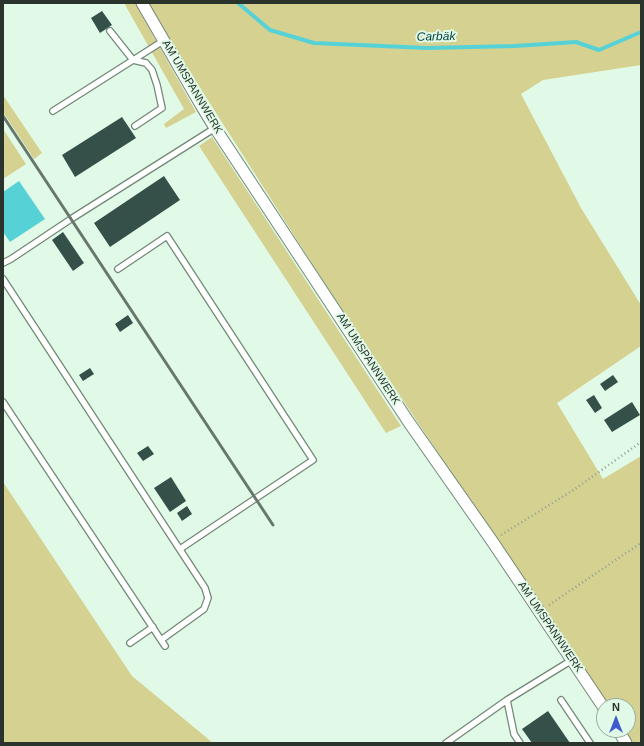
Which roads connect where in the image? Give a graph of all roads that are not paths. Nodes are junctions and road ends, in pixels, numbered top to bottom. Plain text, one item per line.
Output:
1 (142, 3) edge
2 (110, 31) dead end
3 (163, 41) junction
4 (133, 60) junction
5 (53, 111) dead end
6 (135, 126) dead end
7 (216, 128) junction
8 (3, 263) edge
9 (118, 269) dead end
10 (3, 279) edge
11 (3, 402) edge
12 (180, 550) junction
13 (153, 628) junction
14 (161, 640) junction
15 (130, 643) dead end
16 (165, 646) dead end
17 (572, 660) junction
18 (597, 698) edge
19 (507, 700) junction
20 (561, 700) dead end
21 (446, 743) edge
22 (520, 743) edge
23 (590, 743) edge

1 - 3 street, AM UMSPANNWERK
2 - 4 lane
3 - 4 lane
3 - 7 street, AM UMSPANNWERK
4 - 5 lane
4 - 6 lane
7 - 8 lane
7 - 17 street, AM UMSPANNWERK
9 - 12 lane
10 - 12 lane
11 - 13 lane
12 - 14 lane
13 - 14 lane
13 - 15 lane
14 - 16 lane
17 - 18 street, AM UMSPANNWERK
17 - 19 lane
19 - 21 lane
19 - 22 lane
20 - 23 lane

